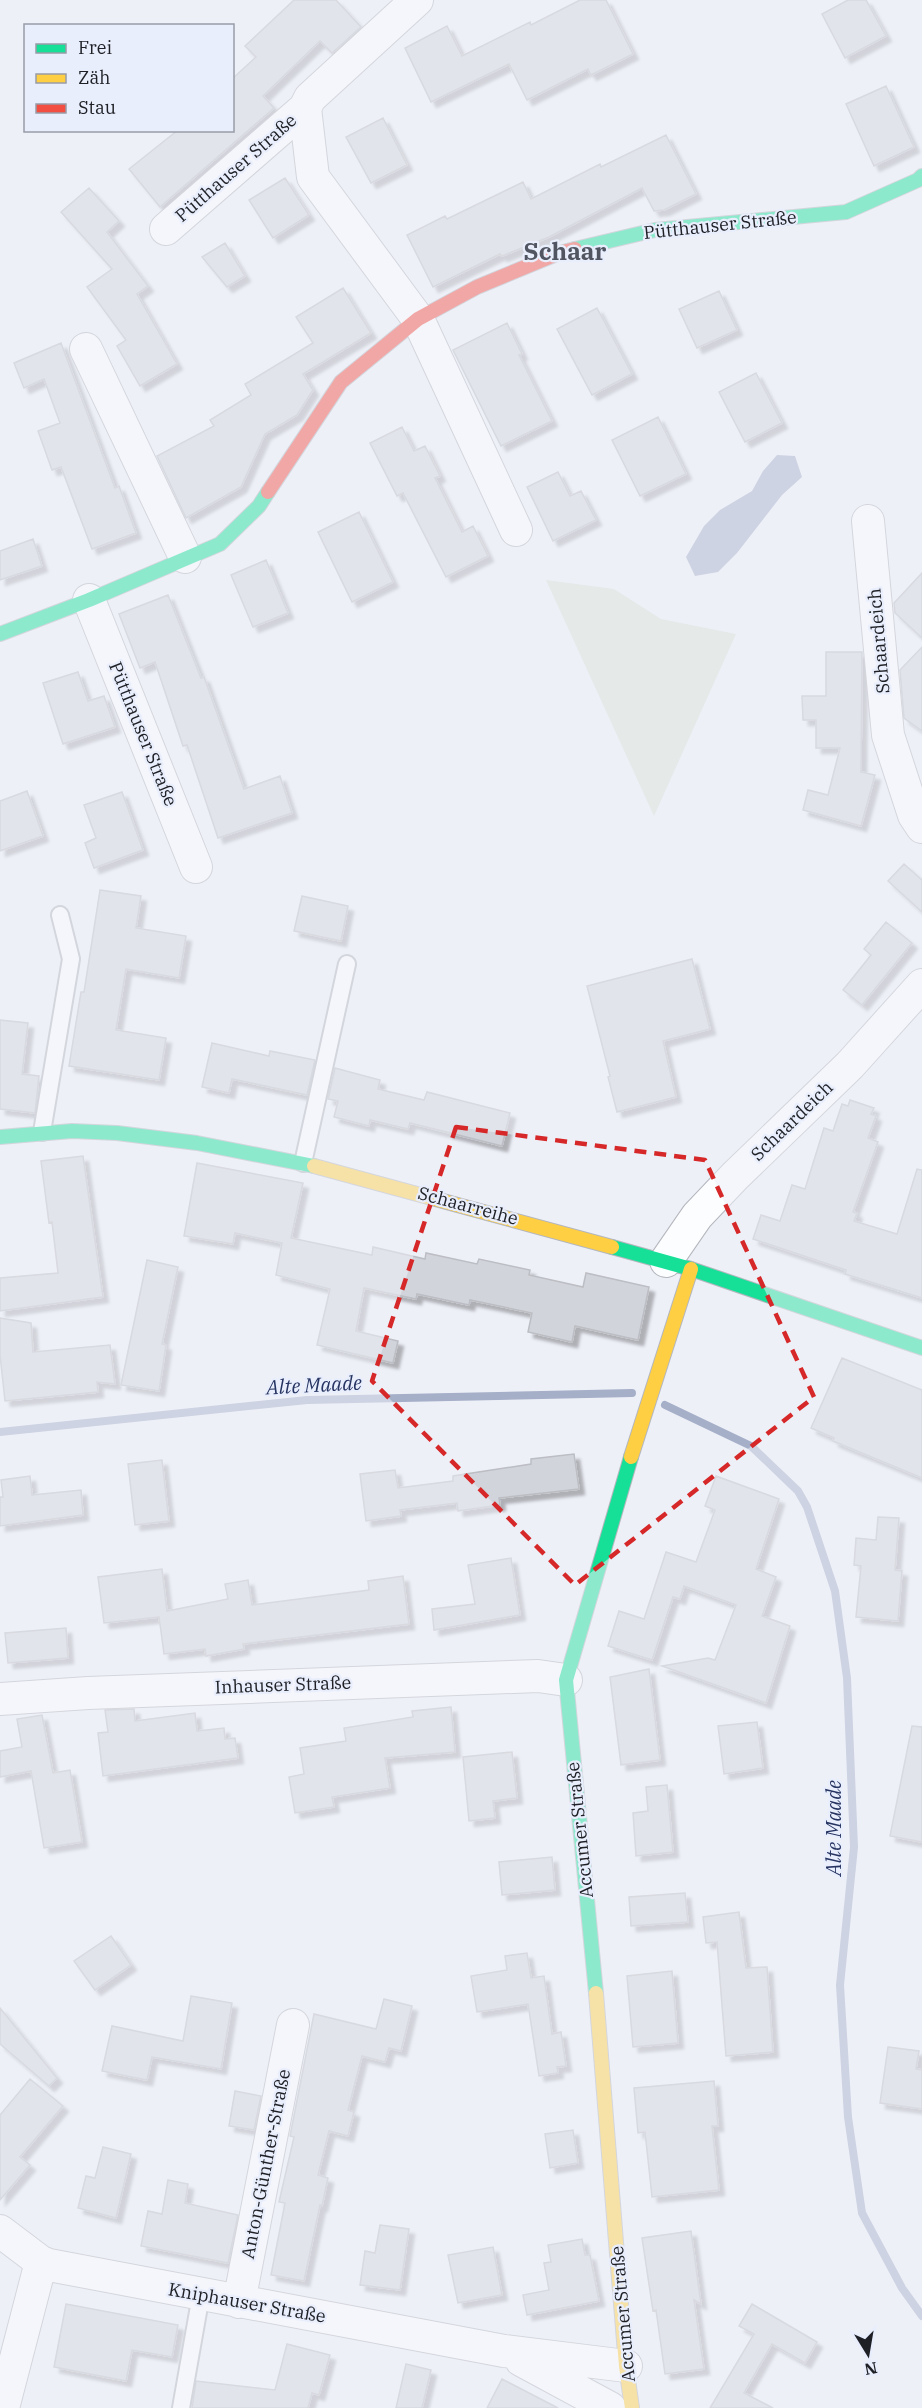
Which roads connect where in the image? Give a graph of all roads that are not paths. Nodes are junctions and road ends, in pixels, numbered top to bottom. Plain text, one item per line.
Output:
1 (417, 0) edge
2 (305, 108) junction
3 (921, 181) edge
4 (166, 229) dead end
5 (418, 319) junction
6 (86, 349) dead end
7 (868, 520) dead end
8 (516, 530) dead end
9 (185, 557) junction
10 (89, 600) junction
11 (0, 634) edge
12 (922, 827) edge
13 (196, 867) dead end
14 (60, 915) dead end
15 (347, 964) dead end
16 (922, 984) edge
17 (42, 1132) junction
18 (0, 1137) edge
19 (303, 1163) junction
20 (678, 1265) junction
21 (922, 1348) edge
22 (566, 1680) junction
23 (0, 1699) edge
24 (292, 2025) dead end
25 (0, 2231) edge
26 (41, 2262) junction
27 (201, 2295) junction
28 (239, 2302) junction
29 (504, 2351) junction
30 (626, 2366) junction
31 (3, 2408) edge
32 (181, 2408) edge
33 (610, 2408) edge
34 (632, 2408) edge

1 - 2 street, Pütthauser Straße
2 - 4 street, Pütthauser Straße
2 - 5 street
3 - 5 street, Pütthauser Straße
5 - 8 street
5 - 9 street, Pütthauser Straße
6 - 9 street
7 - 12 street, Schaardeich
9 - 10 street, Pütthauser Straße
10 - 11 street, Pütthauser Straße
10 - 13 street, Pütthauser Straße
14 - 17 lane
15 - 19 lane
16 - 20 street, Schaardeich
17 - 18 street, Schaarreihe
17 - 19 street, Schaarreihe
19 - 20 street, Schaarreihe
20 - 21 street, Schaarreihe
20 - 22 street, Accumer Straße
22 - 23 street, Inhauser Straße
22 - 30 street, Accumer Straße
24 - 28 street, Anton-Günther-Straße
25 - 26 street, Kniphauser Straße
26 - 27 street, Kniphauser Straße
26 - 31 street
27 - 28 street, Kniphauser Straße
27 - 32 lane
28 - 29 street, Kniphauser Straße
29 - 30 street, Kniphauser Straße
29 - 33 street, Kniphauser Straße
30 - 34 street, Accumer Straße

